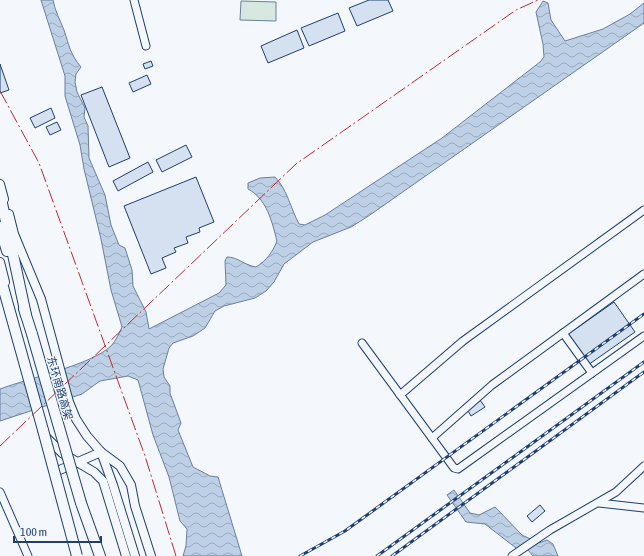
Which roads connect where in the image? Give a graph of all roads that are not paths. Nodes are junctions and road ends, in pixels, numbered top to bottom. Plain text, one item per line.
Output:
1 (134, 0) edge
2 (146, 46) dead end
3 (0, 184) edge
4 (0, 194) edge
5 (644, 210) edge
6 (0, 227) edge
7 (0, 262) edge
8 (644, 274) edge
9 (0, 276) edge
10 (0, 283) edge
11 (5, 294) junction
12 (26, 315) junction
13 (564, 333) junction
14 (644, 336) edge
15 (362, 343) dead end
16 (592, 373) junction
17 (400, 395) junction
18 (47, 438) junction
19 (432, 438) junction
20 (101, 452) junction
21 (77, 463) junction
22 (644, 466) edge
23 (55, 472) junction
24 (0, 492) edge
25 (81, 503) junction
26 (599, 503) junction
27 (644, 508) edge
28 (28, 556) edge
29 (73, 556) edge
30 (77, 556) edge
31 (95, 556) edge
32 (100, 556) edge
33 (126, 556) edge
34 (135, 556) edge
35 (151, 556) edge
36 (512, 556) edge

1 - 2 street
3 - 20 main road
4 - 12 highway
5 - 17 street
6 - 12 highway, 东环南路高架
7 - 18 main road
8 - 13 street
9 - 11 highway
10 - 11 highway
11 - 30 highway, bridge
12 - 25 highway, 东环南路高架, bridge
13 - 16 street
13 - 19 street
14 - 16 street
15 - 17 street
16 - 19 street
17 - 19 street
18 - 21 main road
18 - 23 main road
20 - 21 main road
20 - 34 main road
20 - 35 main road
21 - 23 main road
21 - 33 main road
22 - 26 street
23 - 29 main road
24 - 28 street
25 - 31 highway, 东环南路高架
25 - 32 highway
26 - 27 street
26 - 36 street

